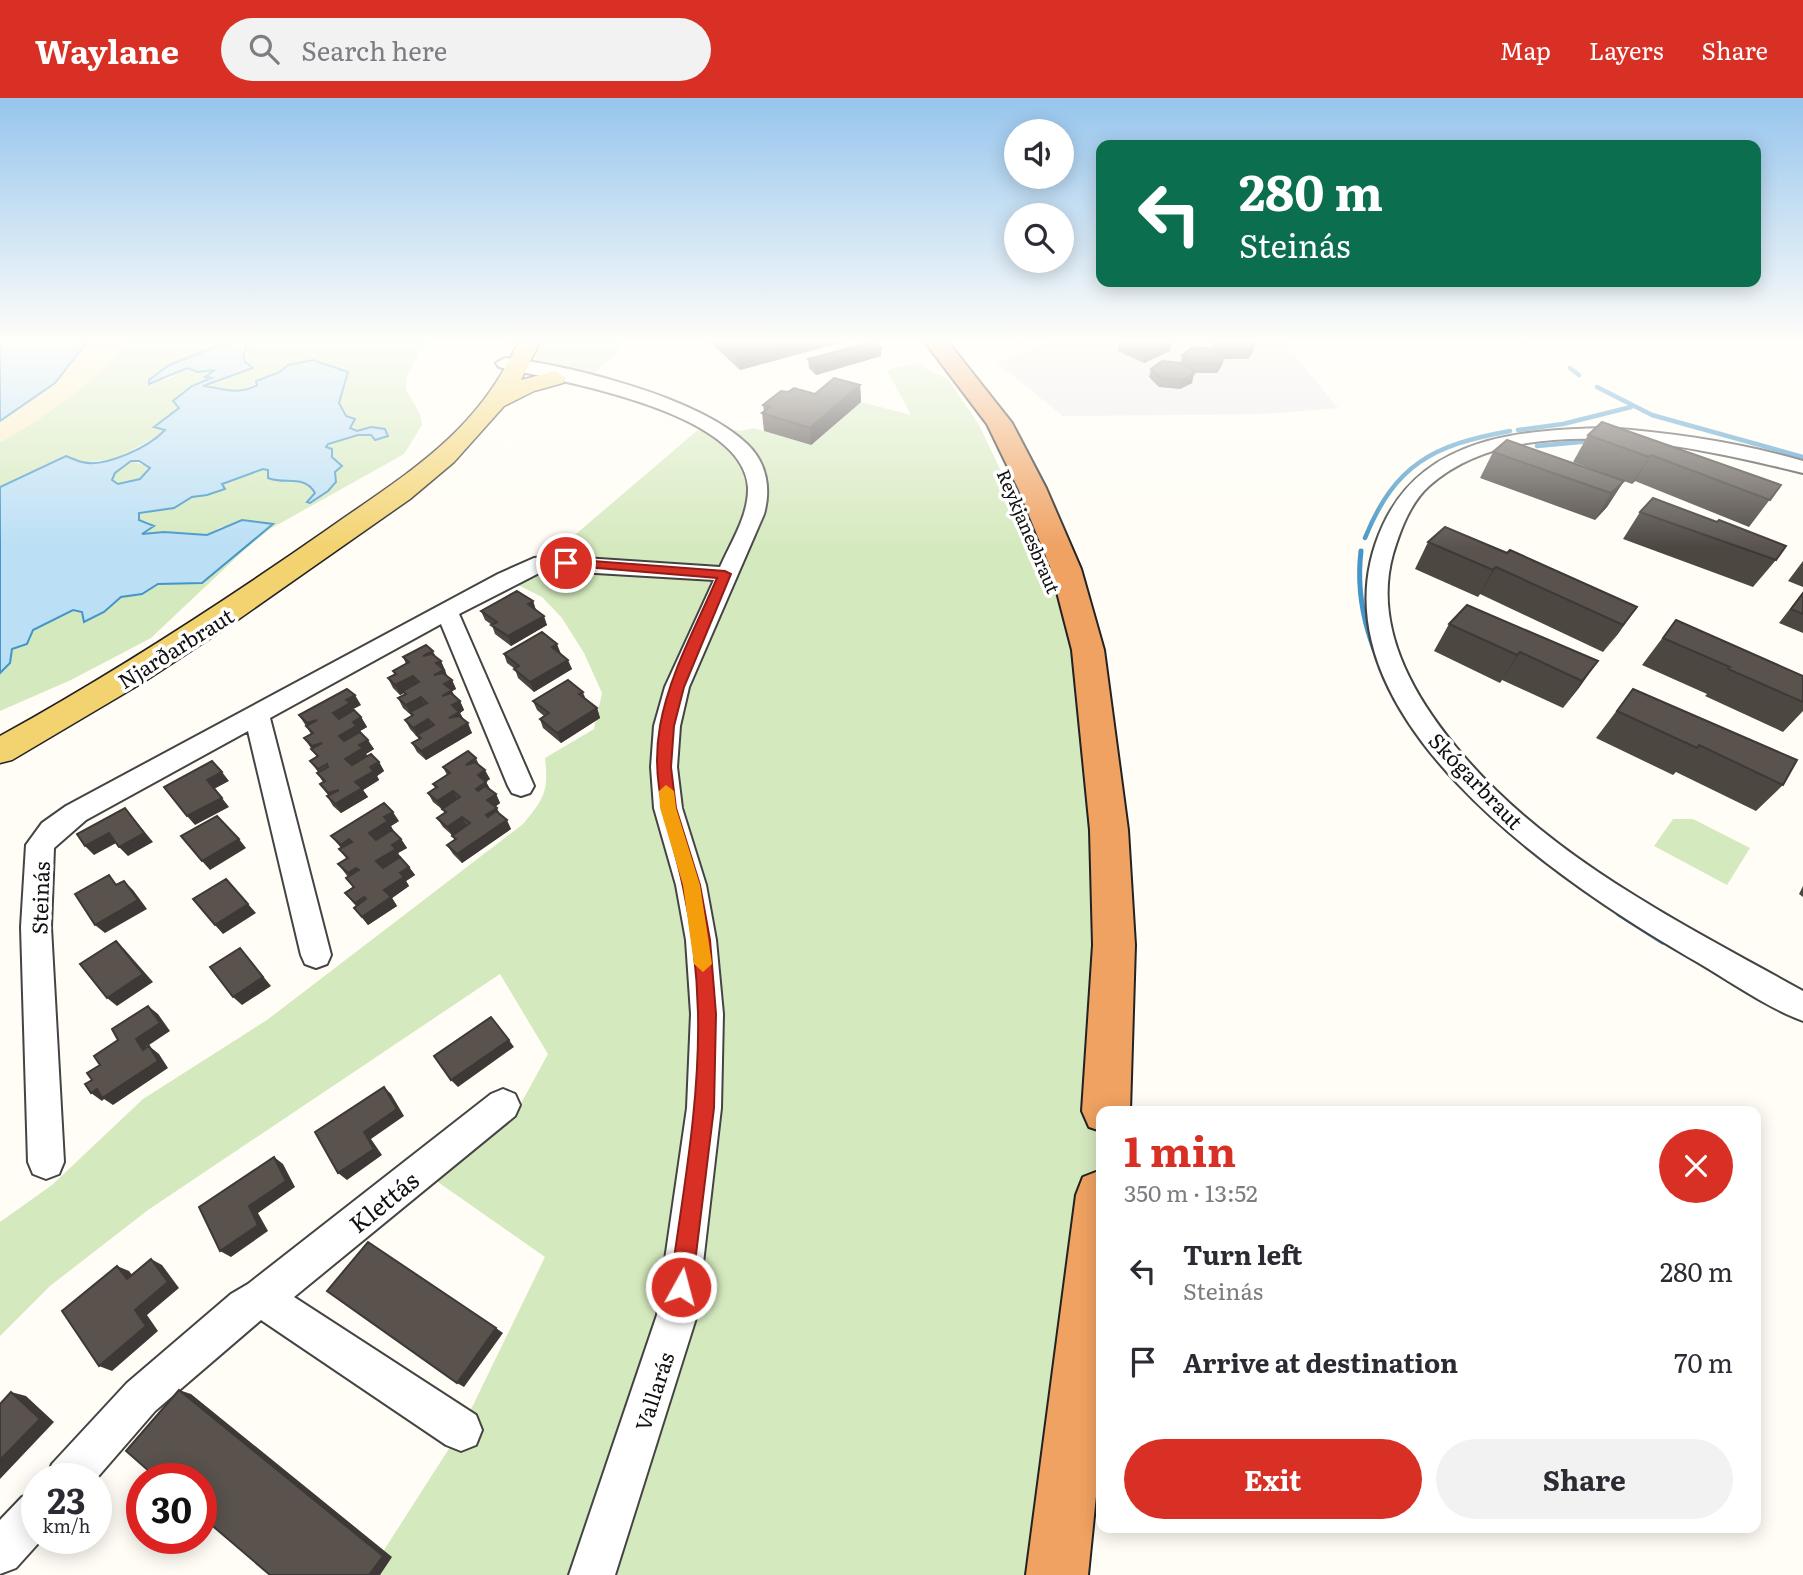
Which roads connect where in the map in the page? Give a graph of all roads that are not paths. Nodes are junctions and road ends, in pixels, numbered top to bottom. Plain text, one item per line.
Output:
1 (471, 411) edge
2 (488, 411) edge
3 (673, 411) edge
4 (970, 411) edge
5 (990, 411) edge
6 (1803, 467) edge
7 (343, 532) junction
8 (725, 574) junction
9 (447, 612) junction
10 (257, 715) junction
11 (1100, 740) junction
12 (0, 751) edge
13 (521, 786) dead end
14 (316, 955) dead end
15 (1803, 1007) edge
16 (503, 1105) dead end
17 (1106, 1106) edge
18 (46, 1162) dead end
19 (1096, 1239) edge
20 (262, 1298) junction
21 (461, 1430) dead end
22 (81, 1463) edge
23 (21, 1529) edge
24 (0, 1552) edge
25 (592, 1575) edge
26 (1058, 1575) edge

1 - 7 main road, Njarðarbraut
2 - 7 main road, Njarðarbraut
3 - 8 street, Vallarás
4 - 11 highway, Reykjanesbraut
5 - 11 highway, Reykjanesbraut
6 - 15 street, Skógarbraut
7 - 12 main road, Njarðarbraut
8 - 9 street, Steinás
8 - 25 street, Vallarás
9 - 10 street, Steinás
9 - 13 street
10 - 14 street
10 - 18 street, Steinás
11 - 17 highway, Reykjanesbraut
16 - 20 street, Klettás
19 - 26 highway
20 - 21 street
20 - 22 street, Klettás
23 - 24 street

